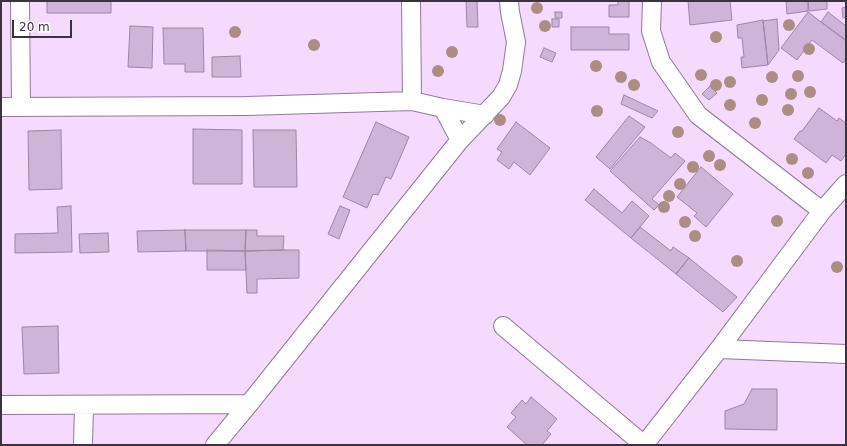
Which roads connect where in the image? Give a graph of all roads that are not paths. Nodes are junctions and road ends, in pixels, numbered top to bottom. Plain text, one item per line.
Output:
1 (20, 1) edge
2 (411, 1) edge
3 (509, 1) edge
4 (652, 1) edge
5 (412, 102) junction
6 (1, 106) edge
7 (21, 106) junction
8 (443, 108) junction
9 (485, 114) junction
10 (460, 140) junction
11 (846, 184) edge
12 (822, 211) junction
13 (503, 326) dead end
14 (719, 349) junction
15 (846, 354) edge
16 (249, 404) junction
17 (1, 405) edge
18 (84, 405) junction
19 (83, 445) edge
20 (215, 445) edge
21 (644, 445) edge

1 - 7 street
2 - 5 street
3 - 9 street
4 - 12 street
5 - 7 street
5 - 8 street
6 - 7 street
8 - 9 street
8 - 10 street
9 - 10 street
10 - 16 street
11 - 12 street
12 - 14 street
13 - 21 street
14 - 15 street
14 - 21 street
16 - 18 street
16 - 20 street
17 - 18 street
18 - 19 street

